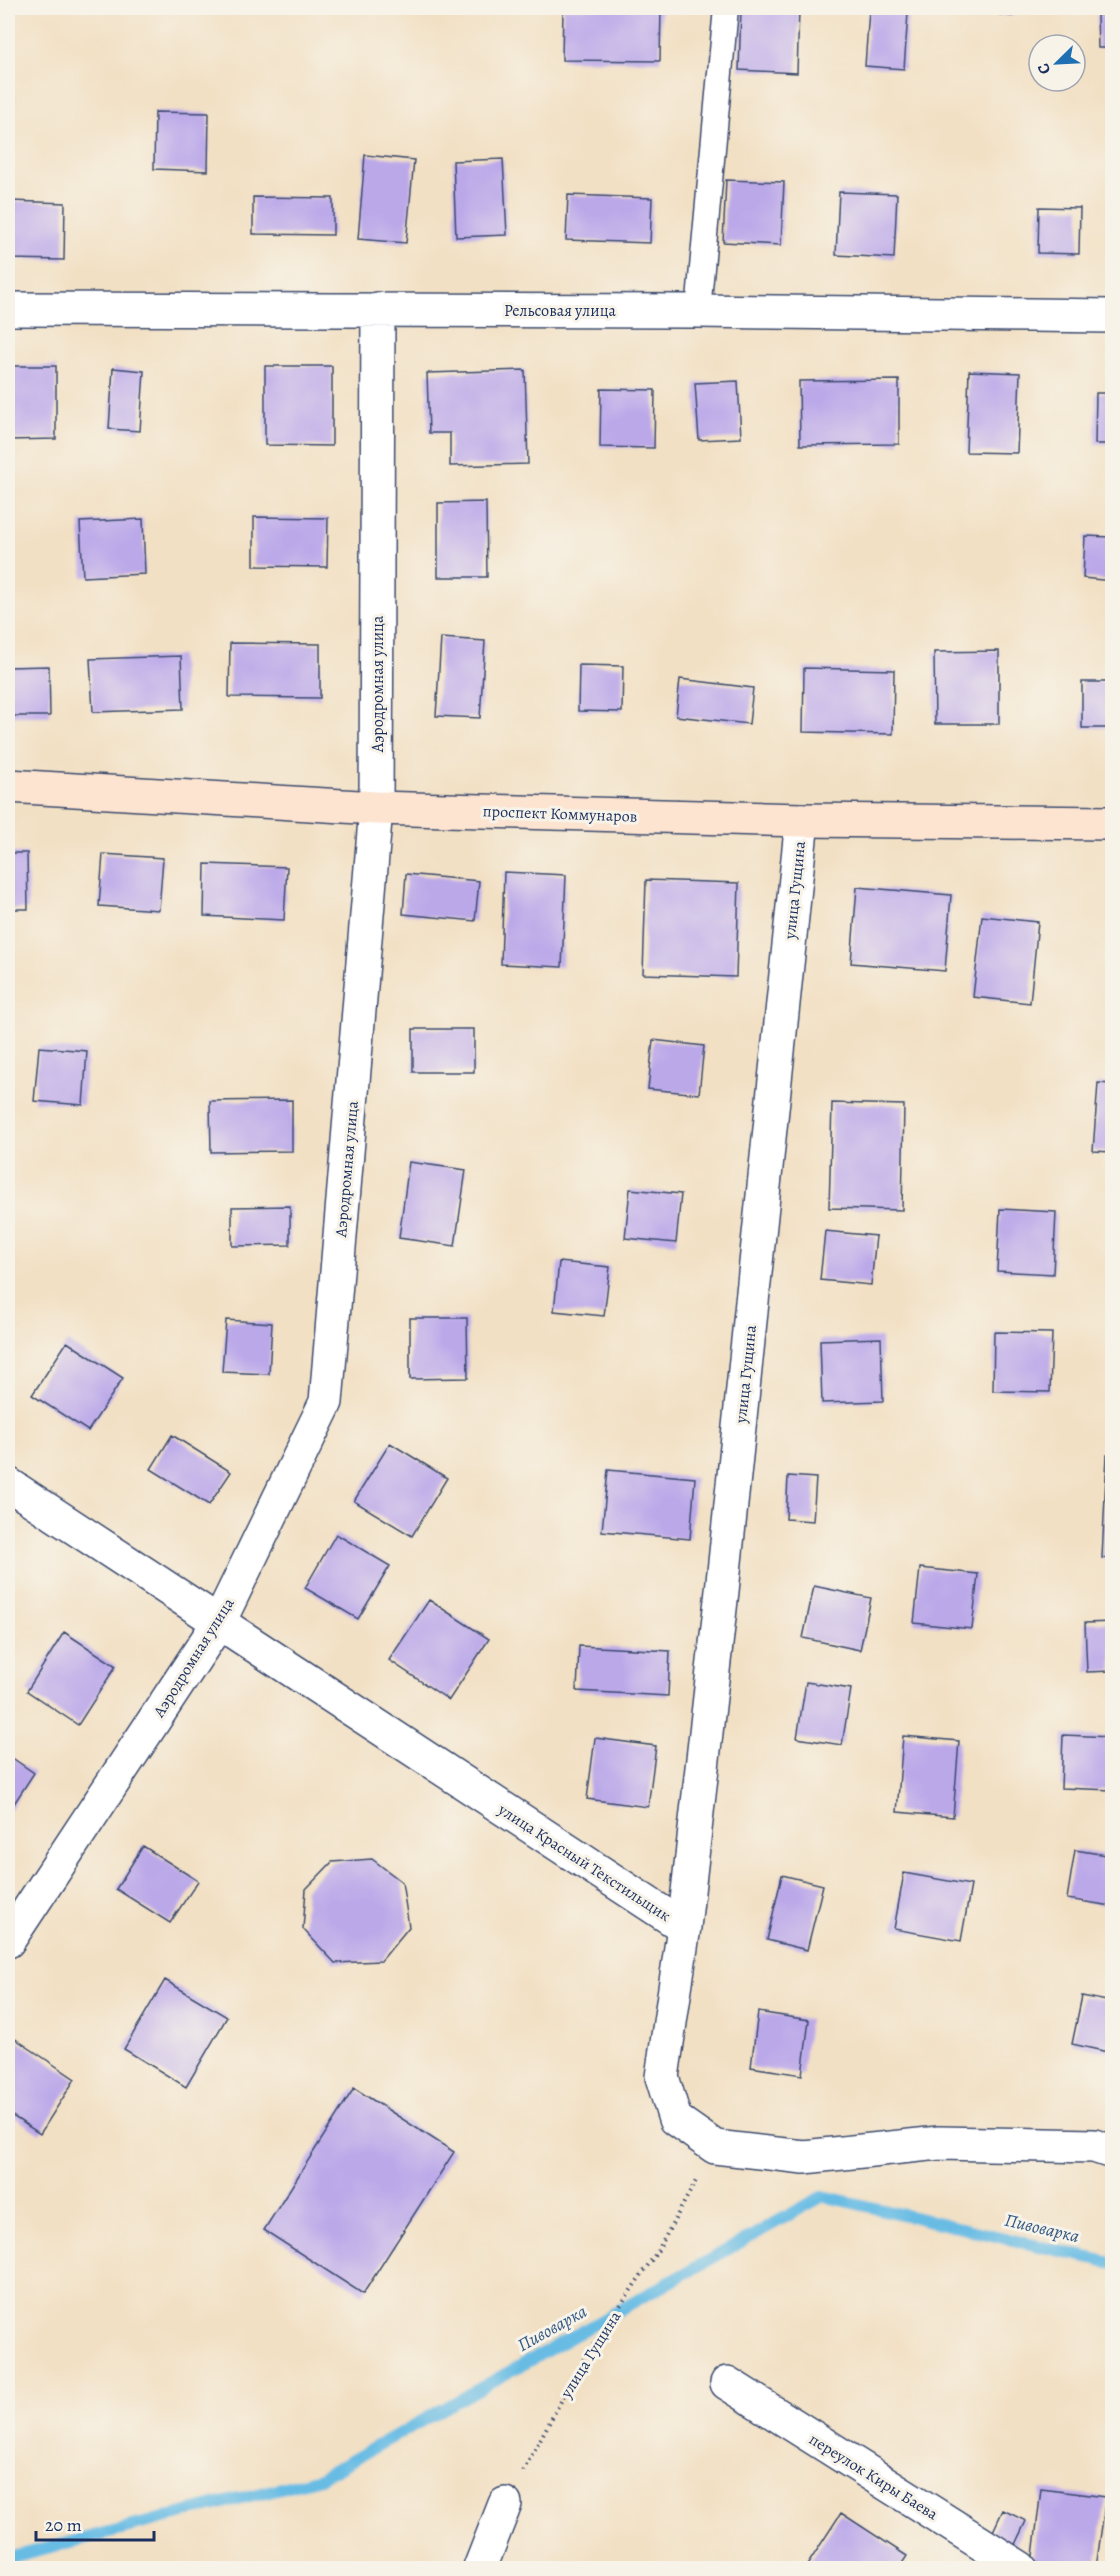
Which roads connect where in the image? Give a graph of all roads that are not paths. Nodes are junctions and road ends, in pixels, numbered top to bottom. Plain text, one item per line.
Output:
1 (726, 8) edge
2 (8, 309) edge
3 (378, 309) junction
4 (698, 311) junction
5 (1113, 316) edge
6 (8, 786) edge
7 (376, 808) junction
8 (801, 820) junction
9 (1113, 823) edge
10 (8, 1484) edge
11 (219, 1622) junction
12 (684, 1927) junction
13 (8, 1941) edge
14 (1113, 2152) edge
15 (727, 2383) dead end
16 (505, 2504) road end
17 (480, 2568) edge
18 (1020, 2568) edge

1 - 4 lane
2 - 3 street, Рельсовая улица
3 - 4 street, Рельсовая улица
3 - 7 street, Аэродромная улица
4 - 5 street, Рельсовая улица
6 - 7 street, проспект Коммунаров
7 - 8 street, проспект Коммунаров
7 - 11 street, Аэродромная улица
8 - 9 street, проспект Коммунаров
8 - 12 street, улица Гущина
10 - 11 street, улица Красный Текстильщик
11 - 12 street, улица Красный Текстильщик
11 - 13 street, Аэродромная улица
12 - 14 street, улица Красный Текстильщик
15 - 18 street, переулок Киры Баева
16 - 17 street

